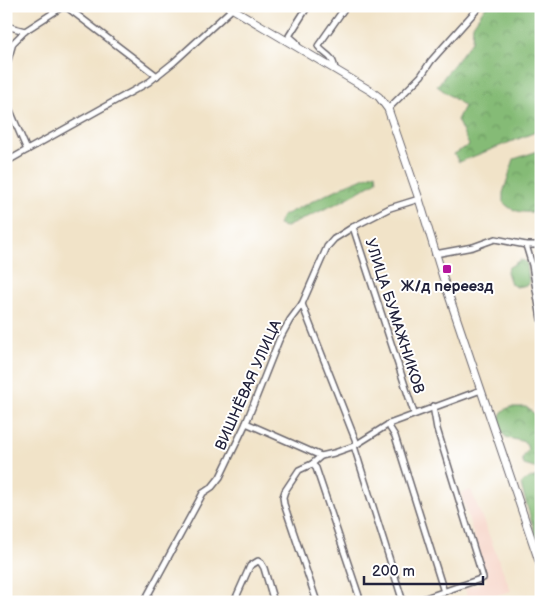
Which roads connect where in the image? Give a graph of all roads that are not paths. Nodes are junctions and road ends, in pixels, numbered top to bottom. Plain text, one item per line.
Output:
1 (49, 6) edge
2 (308, 6) edge
3 (346, 6) edge
4 (480, 6) edge
5 (230, 8) edge
6 (55, 12) junction
7 (6, 26) edge
8 (25, 31) junction
9 (298, 47) junction
10 (6, 67) edge
11 (335, 69) junction
12 (157, 76) junction
13 (6, 101) edge
14 (388, 109) junction
15 (28, 150) junction
16 (6, 162) edge
17 (419, 199) junction
18 (353, 226) junction
19 (526, 245) junction
20 (541, 245) edge
21 (435, 254) junction
22 (302, 304) junction
23 (541, 319) edge
24 (481, 390) junction
25 (433, 406) junction
26 (414, 413) junction
27 (246, 423) junction
28 (389, 424) junction
29 (353, 434) junction
30 (370, 436) junction
31 (355, 445) junction
32 (321, 456) junction
33 (312, 464) junction
34 (541, 567) edge
35 (444, 592) junction
36 (144, 602) edge
37 (234, 602) edge
38 (274, 602) edge
39 (317, 602) edge
40 (361, 602) edge
41 (403, 602) edge
42 (414, 602) edge

1 - 6 street
2 - 9 street
3 - 11 street
4 - 14 street
5 - 9 main road
5 - 12 street
6 - 8 street
6 - 12 street
7 - 8 street
8 - 10 street
9 - 11 main road
11 - 14 main road
12 - 15 street
13 - 15 street
14 - 17 main road
15 - 16 street
17 - 18 street, ВИШНЁВАЯ УЛИЦА
17 - 21 main road
18 - 22 street, ВИШНЁВАЯ УЛИЦА
18 - 26 street, УЛИЦА БУМАЖНИКОВ
19 - 20 street
19 - 21 street
19 - 23 street
21 - 24 main road
22 - 27 street, ВИШНЁВАЯ УЛИЦА
22 - 29 street
24 - 25 street
24 - 34 main road
25 - 26 street
25 - 35 street, УЛИЦА БУМАЖНИКОВ
26 - 28 street
27 - 32 street
27 - 36 street, ВИШНЁВАЯ УЛИЦА
28 - 30 street
28 - 35 street
29 - 30 street
29 - 31 street
30 - 31 street
31 - 32 street
31 - 41 street
32 - 33 street
33 - 39 street
33 - 40 street
35 - 42 street
37 - 38 street

